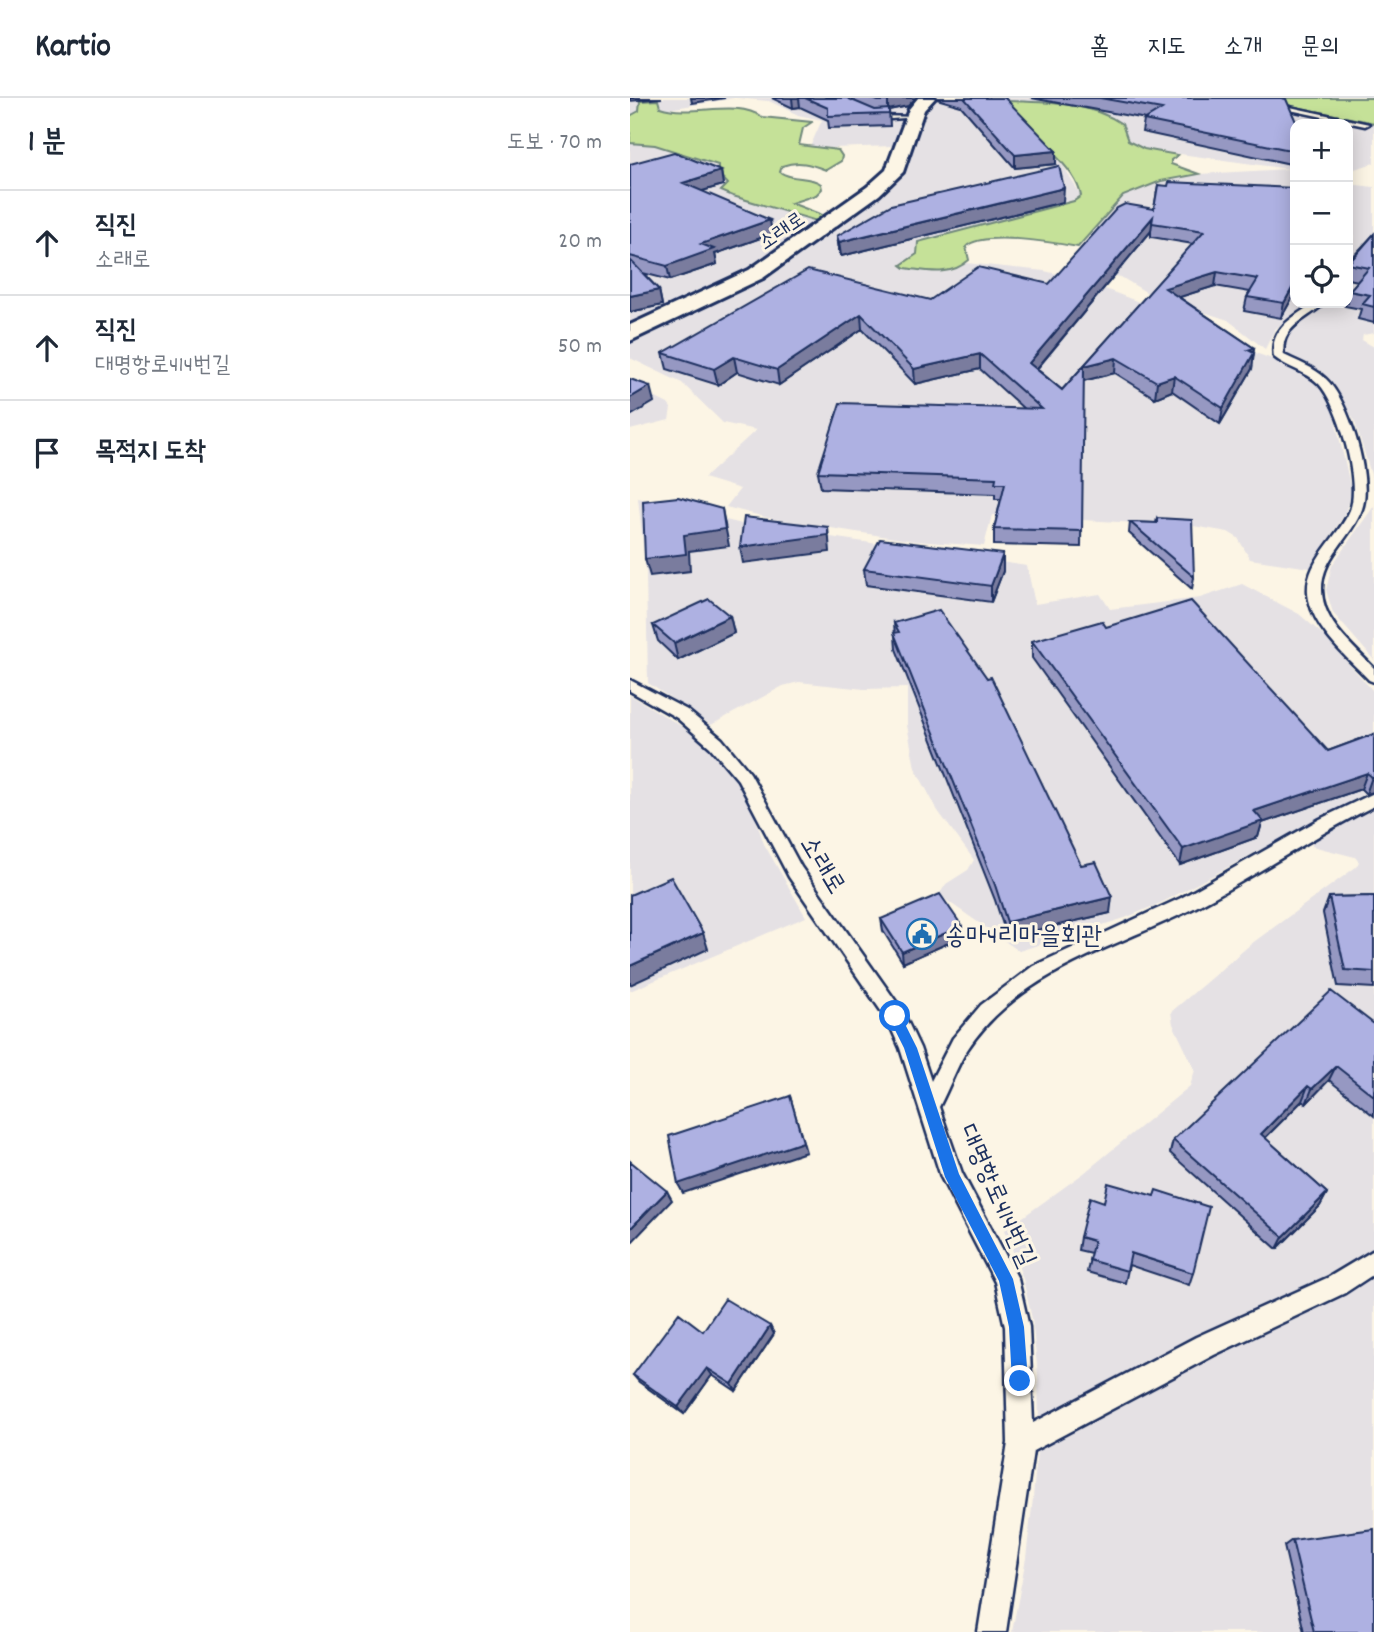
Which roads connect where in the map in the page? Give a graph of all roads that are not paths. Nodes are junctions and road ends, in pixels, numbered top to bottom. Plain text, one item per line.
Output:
1 (830, 98) edge
2 (927, 98) edge
3 (1238, 98) edge
4 (914, 117) junction
5 (1365, 124) dead end
6 (1313, 308) edge
7 (630, 334) edge
8 (1374, 677) edge
9 (630, 685) edge
10 (1374, 799) edge
11 (929, 1107) junction
12 (1374, 1261) edge
13 (1021, 1443) junction
14 (992, 1632) edge

1 - 4 lane
2 - 4 street, 소래로
3 - 5 lane
4 - 7 street, 소래로
6 - 8 lane
9 - 11 lane, 소래로
10 - 11 lane, 대명항로414번길
11 - 13 lane, 대명항로414번길
12 - 13 lane
13 - 14 lane, 대명항로414번길

